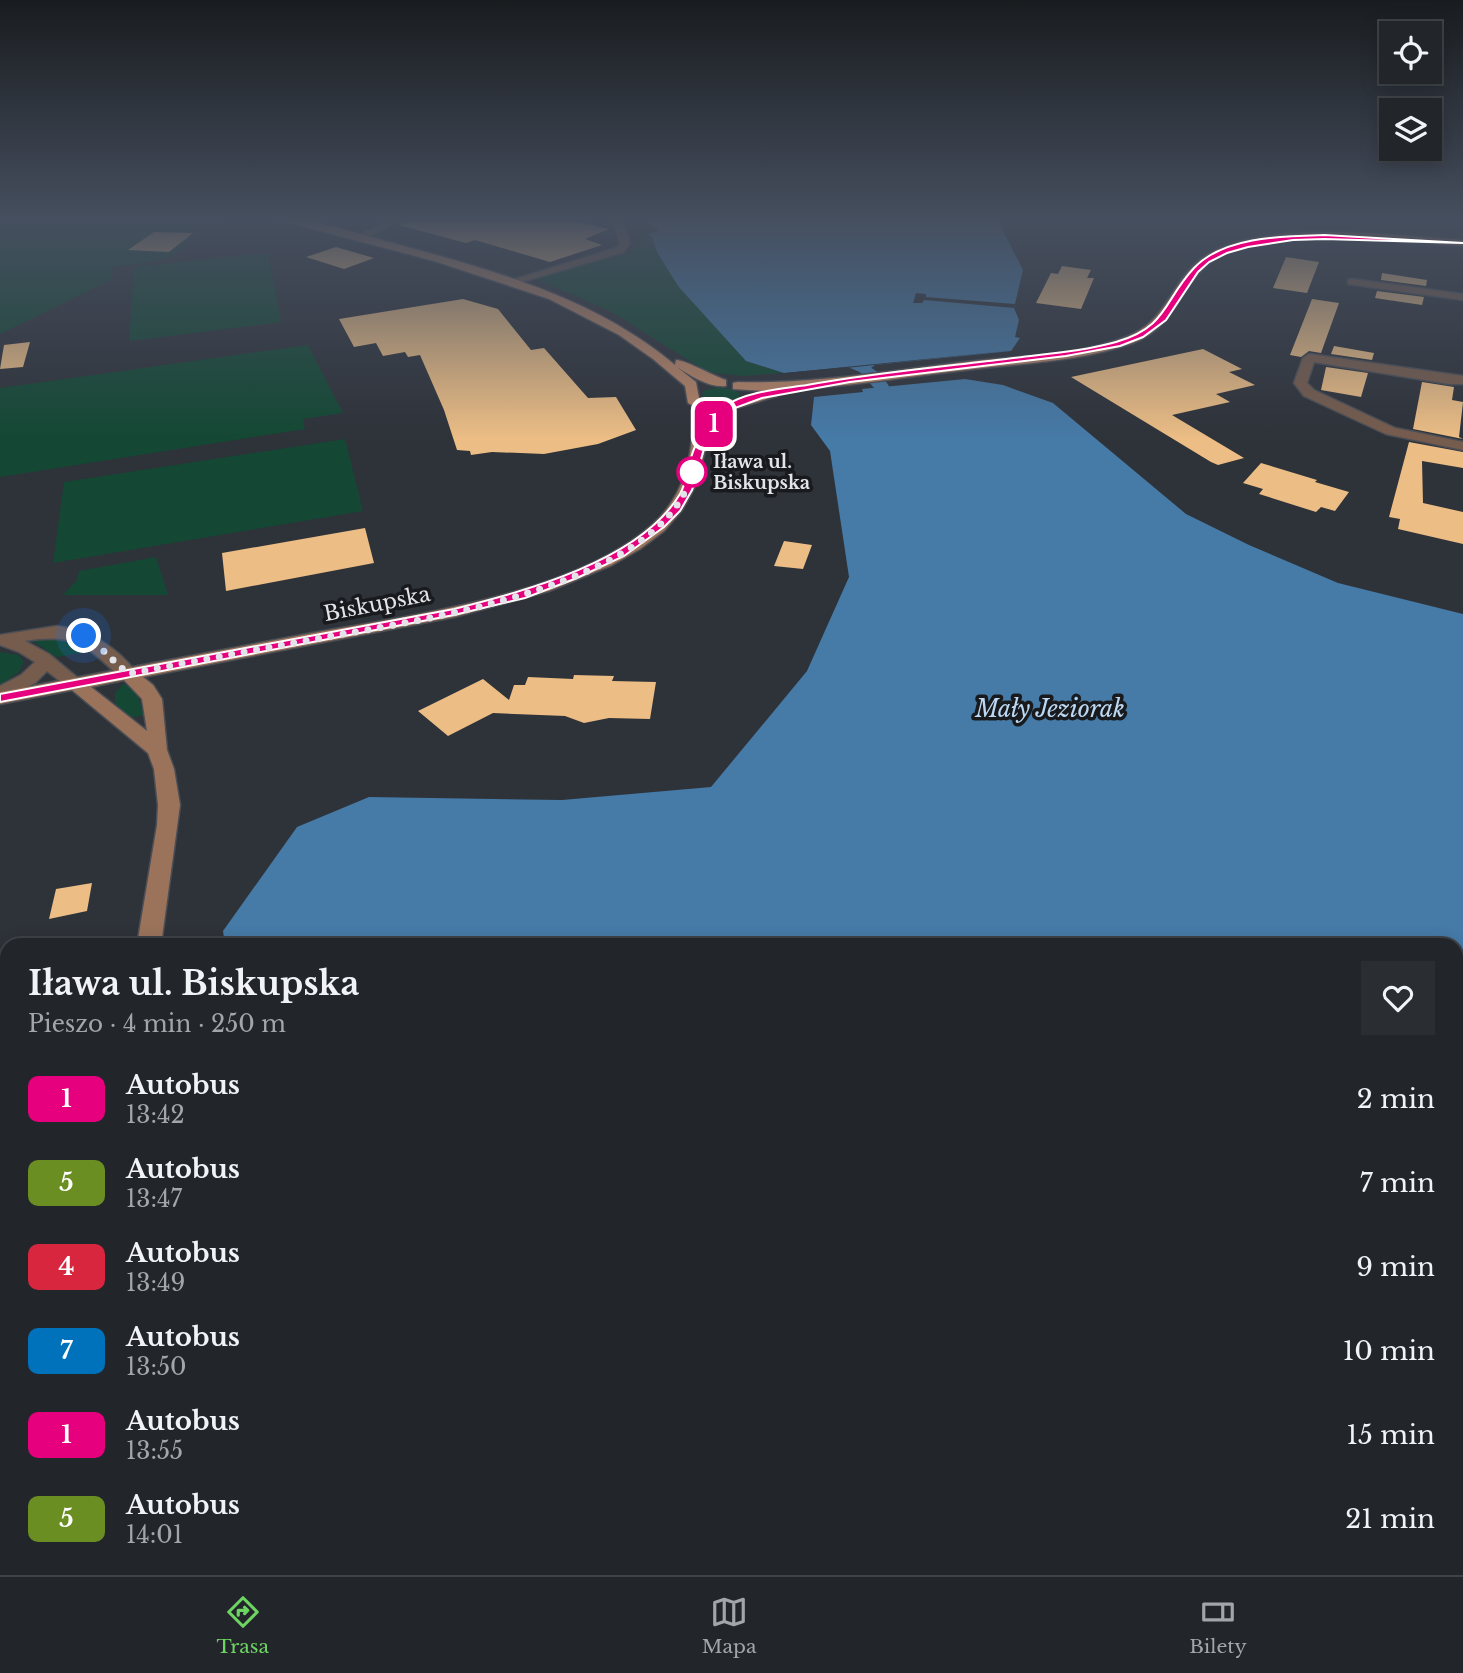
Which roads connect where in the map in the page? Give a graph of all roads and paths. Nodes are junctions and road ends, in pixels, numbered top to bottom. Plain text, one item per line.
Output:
1 (539, 290) edge
2 (1182, 290) edge
3 (1411, 290) edge
4 (1463, 298) edge
5 (635, 340) junction
6 (850, 380) junction
7 (1463, 380) edge
8 (721, 383) junction
9 (738, 386) junction
10 (696, 398) junction
11 (747, 400) junction
12 (729, 407) junction
13 (1463, 446) edge
14 (699, 449) junction
15 (1, 640) edge
16 (203, 660) junction
17 (44, 663) junction
18 (128, 674) junction
19 (76, 684) junction
20 (0, 696) edge
21 (152, 699) junction
22 (156, 750) junction
23 (150, 938) edge

1 - 5 main road
2 - 6 main road
3 - 4 street
5 - 8 main road
5 - 10 main road
6 - 9 main road
6 - 11 main road
7 - 13 street
8 - 9 main road
8 - 10 main road
9 - 11 main road
10 - 12 main road
10 - 14 street, Biskupska
11 - 12 main road
12 - 14 street, Biskupska
14 - 16 street, Biskupska
15 - 17 street
15 - 18 street
16 - 18 street, Biskupska
16 - 21 street
17 - 19 street
17 - 20 street
18 - 19 street, Biskupska
18 - 21 street
19 - 20 street, Biskupska
19 - 22 street
21 - 22 street
22 - 23 street

